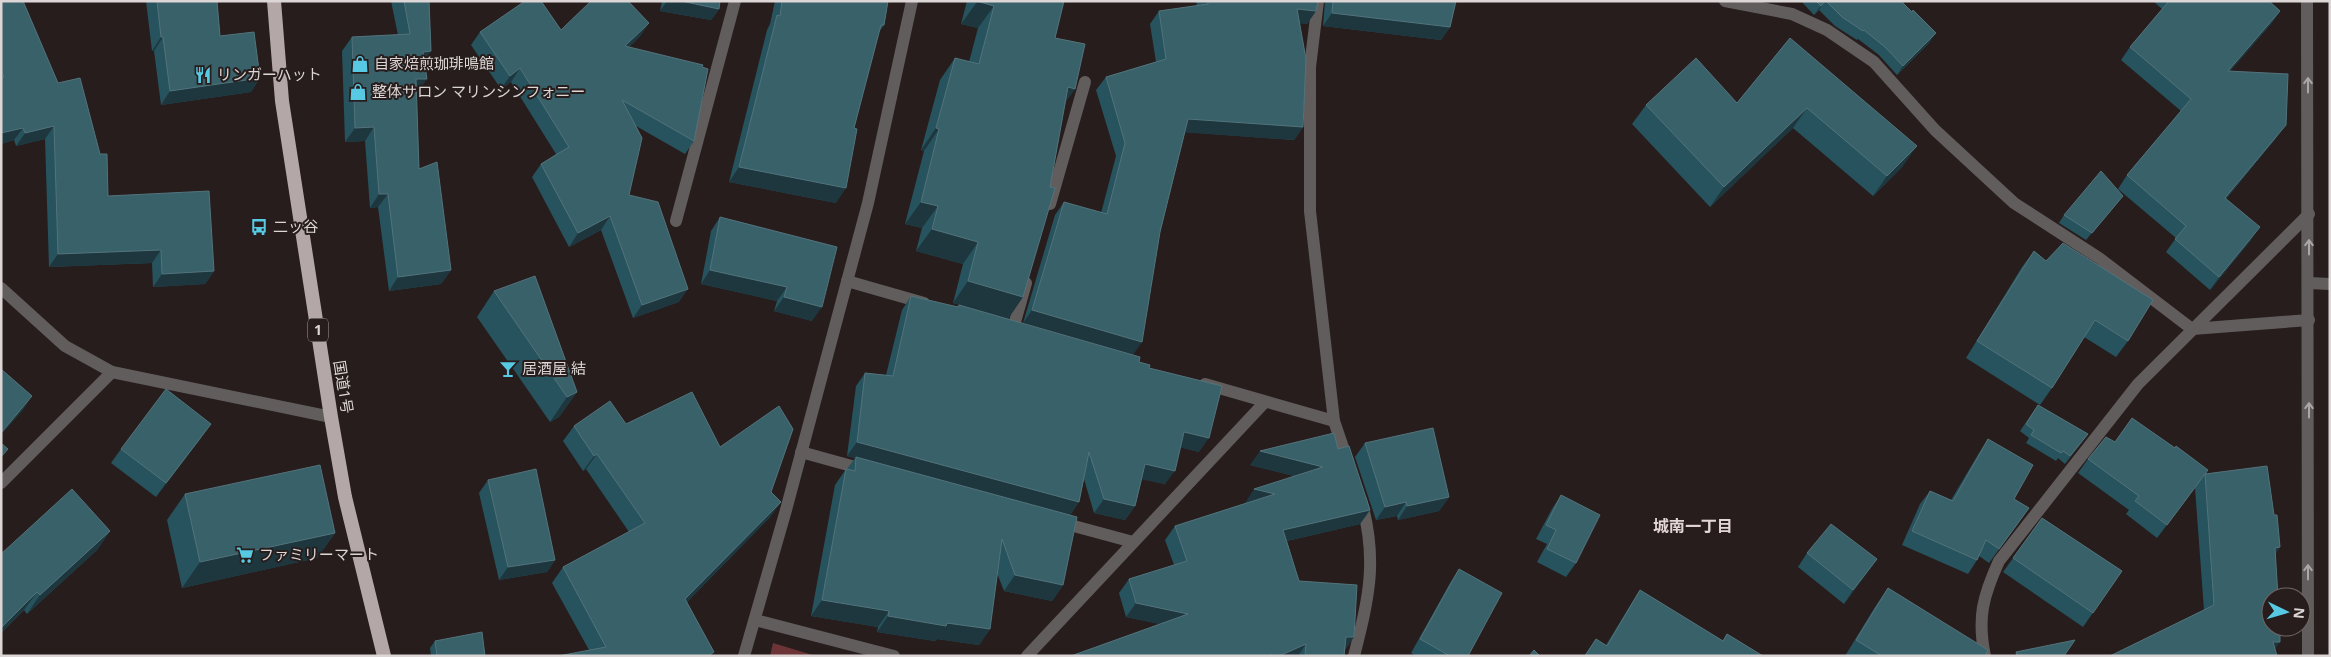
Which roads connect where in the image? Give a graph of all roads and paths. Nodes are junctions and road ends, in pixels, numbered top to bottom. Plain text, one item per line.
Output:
1 (274, 1) edge
2 (735, 1) edge
3 (912, 1) edge
4 (1318, 1) edge
5 (1725, 1) edge
6 (2308, 1) edge
7 (1086, 82) dead end
8 (2309, 214) junction
9 (1046, 215) edge
10 (676, 221) dead end
11 (1030, 272) edge
12 (847, 281) junction
13 (2309, 284) junction
14 (2330, 284) edge
15 (1, 288) edge
16 (941, 308) edge
17 (2309, 320) junction
18 (1013, 329) edge
19 (2192, 329) junction
20 (112, 372) junction
21 (1191, 380) edge
22 (1265, 402) junction
23 (331, 417) junction
24 (1334, 421) junction
25 (801, 452) junction
26 (1352, 470) edge
27 (877, 472) edge
28 (1, 483) edge
29 (1358, 489) edge
30 (1048, 519) edge
31 (1133, 542) junction
32 (755, 620) junction
33 (384, 656) edge
34 (744, 656) edge
35 (894, 656) edge
36 (1027, 656) edge
37 (1354, 656) edge
38 (1985, 656) edge
39 (2308, 656) edge

1 - 23 highway, 国道1号 / 1
2 - 10 street
3 - 12 street
4 - 24 street
5 - 19 street
8 -> 6 street
7 - 9 street
13 -> 8 street
8 - 19 street
11 - 18 street
12 - 16 street
12 - 25 street
13 - 14 street
13 - 17 street
15 - 20 street
17 - 19 street
39 -> 17 street
19 - 38 street
20 - 23 street
20 - 28 street
21 - 22 street
22 - 24 street
22 - 31 street
23 - 33 highway, 国道1号 / 1
24 - 26 street
25 - 27 street
25 - 32 street
29 - 37 street
30 - 31 street
31 - 36 street
32 - 34 street
32 - 35 street

